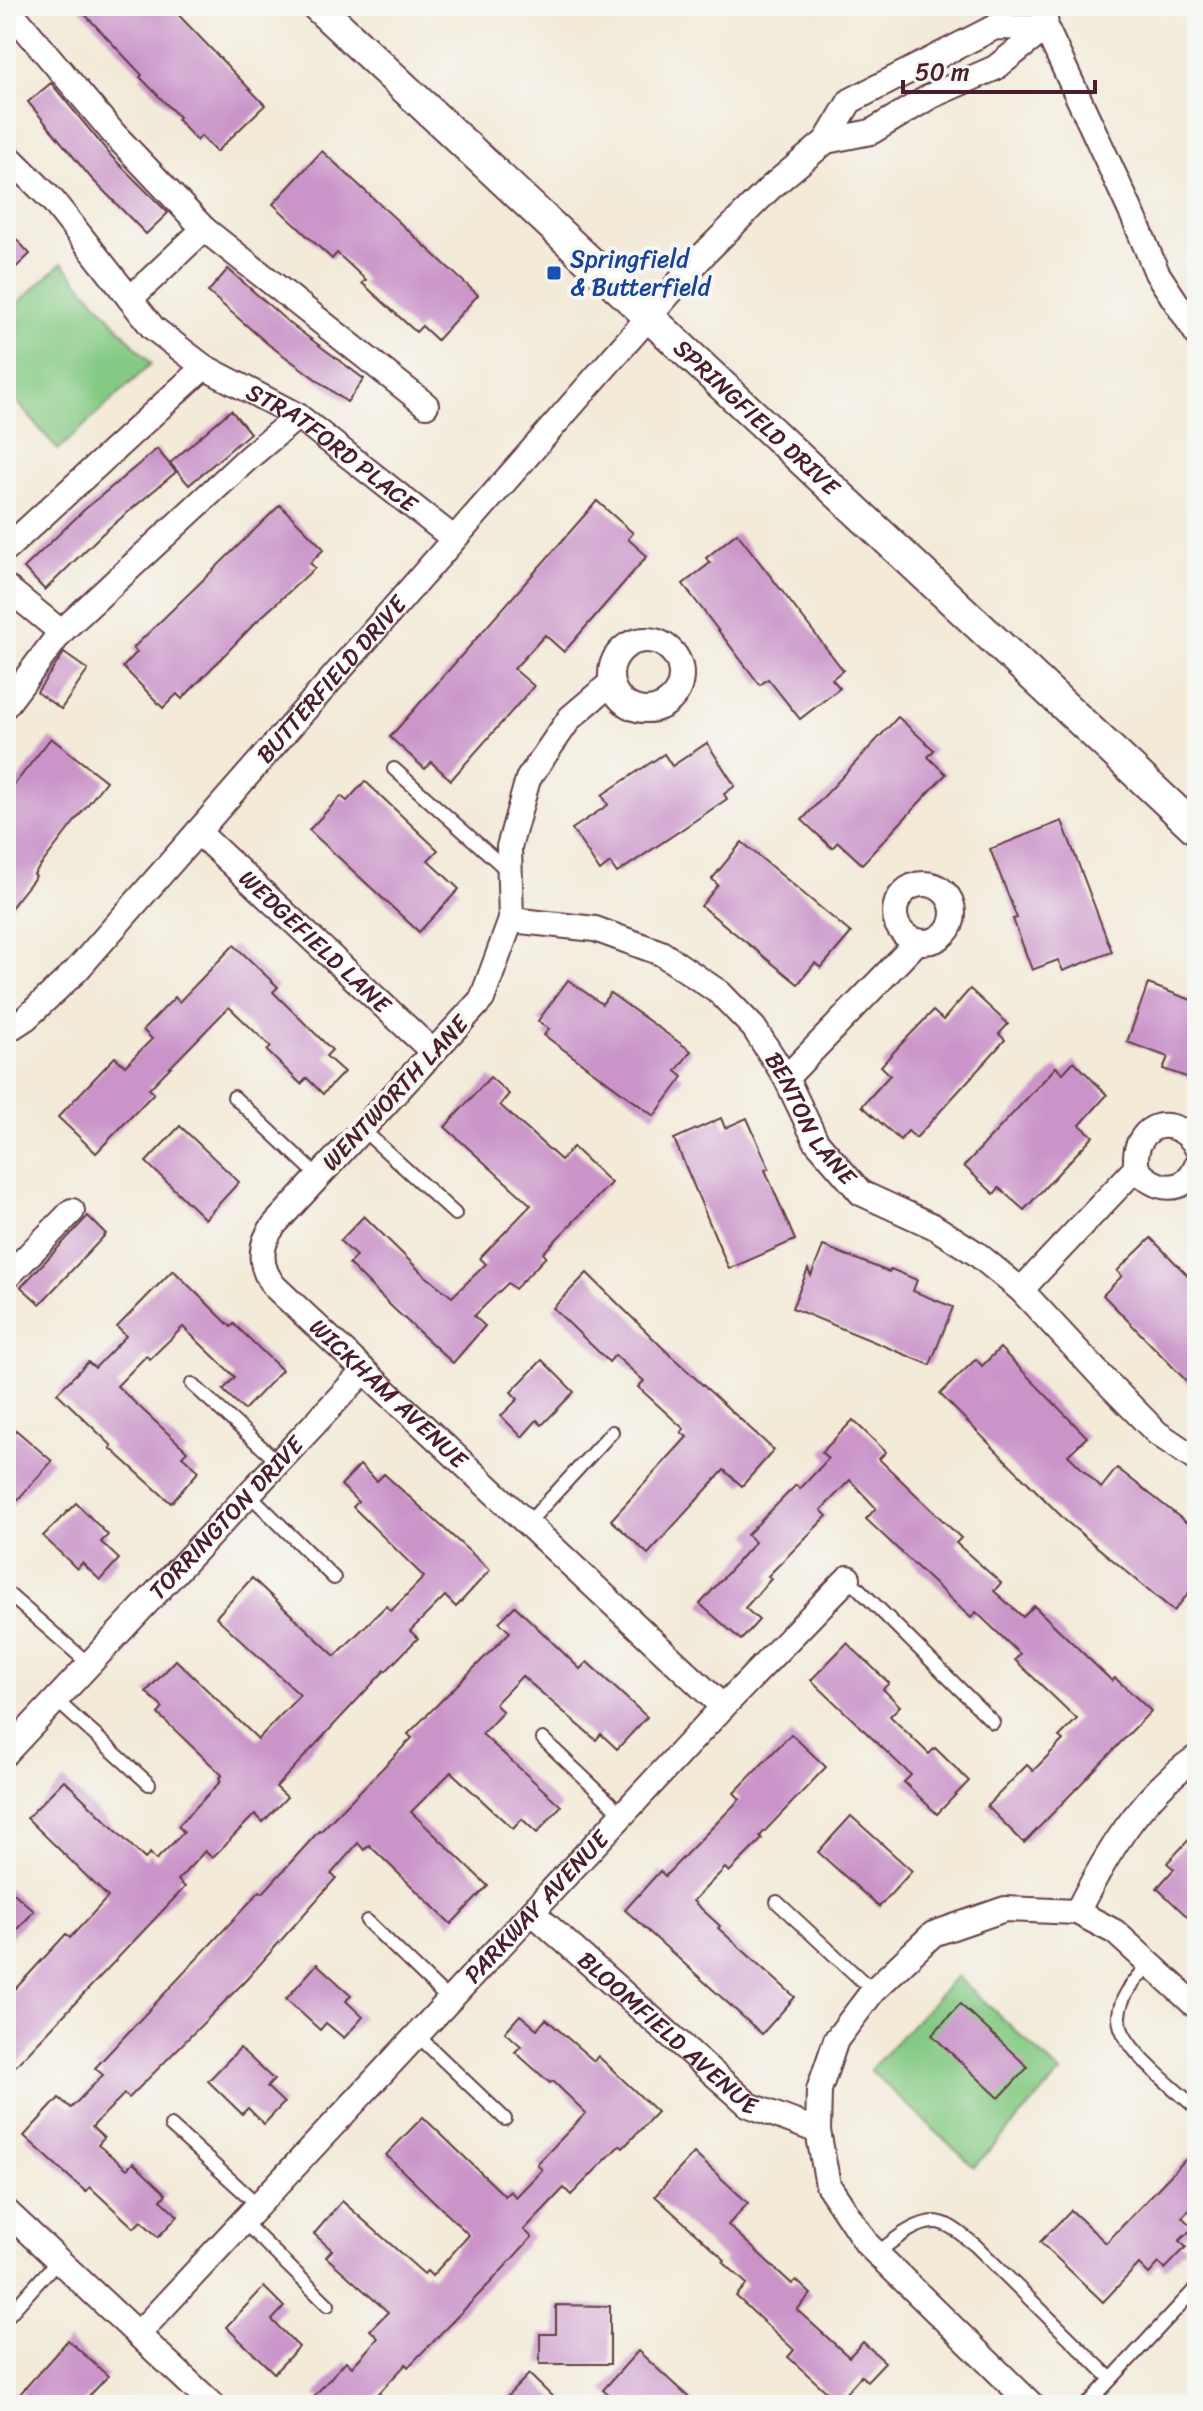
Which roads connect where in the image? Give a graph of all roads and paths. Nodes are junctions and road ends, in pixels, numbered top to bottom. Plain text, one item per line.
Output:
1 (6, 6) edge
2 (317, 6) edge
3 (1045, 17) edge
4 (826, 141) junction
5 (6, 154) edge
6 (204, 229) junction
7 (130, 299) junction
8 (650, 318) junction
9 (1197, 334) edge
10 (204, 367) junction
11 (426, 405) dead end
12 (298, 416) junction
13 (453, 538) junction
14 (6, 549) edge
15 (6, 587) edge
16 (61, 632) junction
17 (611, 683) dead end
18 (6, 705) edge
19 (394, 769) dead end
20 (1197, 830) edge
21 (198, 832) junction
22 (510, 872) junction
23 (511, 920) junction
24 (918, 941) dead end
25 (6, 1031) edge
26 (432, 1051) junction
27 (786, 1078) junction
28 (234, 1097) dead end
29 (362, 1129) junction
30 (1197, 1148) edge
31 (1197, 1165) edge
32 (1136, 1168) junction
33 (318, 1176) junction
34 (72, 1211) dead end
35 (455, 1214) dead end
36 (262, 1257) joint
37 (6, 1278) edge
38 (1021, 1290) junction
39 (364, 1371) junction
40 (192, 1384) dead end
41 (612, 1432) dead end
42 (1197, 1460) edge
43 (278, 1462) junction
44 (249, 1494) junction
45 (527, 1524) junction
46 (334, 1578) dead end
47 (848, 1578) joint
48 (6, 1592) edge
49 (89, 1664) junction
50 (56, 1700) junction
51 (723, 1707) junction
52 (993, 1722) dead end
53 (543, 1739) dead end
54 (6, 1753) edge
55 (1197, 1757) edge
56 (149, 1784) dead end
57 (623, 1815) junction
58 (777, 1902) dead end
59 (532, 1912) junction
60 (1077, 1912) junction
61 (367, 1921) dead end
62 (1149, 1964) junction
63 (873, 1991) junction
64 (449, 2000) junction
65 (1197, 2007) edge
66 (417, 2035) junction
67 (1197, 2109) edge
68 (505, 2119) dead end
69 (171, 2126) dead end
70 (818, 2131) junction
71 (6, 2211) edge
72 (251, 2213) junction
73 (877, 2253) junction
74 (58, 2260) junction
75 (1197, 2287) edge
76 (328, 2305) dead end
77 (6, 2318) edge
78 (138, 2334) junction
79 (1111, 2379) junction
80 (213, 2405) edge
81 (1032, 2405) edge
82 (1087, 2405) edge

1 - 6 street
2 - 8 street, SPRINGFIELD DRIVE
3 - 4 street
3 - 4 street
3 - 9 street
4 - 8 street, BUTTERFIELD DRIVE
5 - 7 street, STRATFORD PLACE
6 - 7 street
6 - 11 street
7 - 10 street, STRATFORD PLACE
8 - 13 street, BUTTERFIELD DRIVE
8 - 20 street, SPRINGFIELD DRIVE
10 - 12 street, STRATFORD PLACE
10 - 14 street
12 - 13 street, STRATFORD PLACE
12 - 16 street
13 - 21 street, BUTTERFIELD DRIVE
15 - 16 street
16 - 18 street
17 - 22 street
19 - 22 lane
21 - 25 street, BUTTERFIELD DRIVE
21 - 26 street, WEDGEFIELD LANE
22 - 23 street
23 - 26 street, WENTWORTH LANE
23 - 27 street, BENTON LANE
24 - 27 street
26 - 29 street, WENTWORTH LANE
27 - 38 street, BENTON LANE
28 - 33 lane
29 - 33 street, WENTWORTH LANE
29 - 35 lane
30 - 32 street
31 - 32 street
32 - 38 street
33 - 36 street, WENTWORTH LANE
34 - 37 street
36 - 39 street, WICKHAM AVENUE
38 - 42 street, BENTON LANE
39 - 43 street, TORRINGTON DRIVE
39 - 45 street, WICKHAM AVENUE
40 - 43 lane
41 - 45 lane
43 - 44 street, TORRINGTON DRIVE
44 - 46 lane
44 - 49 street, TORRINGTON DRIVE
45 - 51 street, WICKHAM AVENUE
47 - 51 street, PARKWAY AVENUE
47 - 52 lane
48 - 49 lane
49 - 50 street, TORRINGTON DRIVE
50 - 54 street, TORRINGTON DRIVE
50 - 56 lane
51 - 57 street, PARKWAY AVENUE
53 - 57 lane, PARKWAY AVENUE
55 - 60 street
57 - 59 street, PARKWAY AVENUE
58 - 63 lane
59 - 64 street, PARKWAY AVENUE
59 - 70 street, BLOOMFIELD AVENUE
60 - 62 street
60 - 63 street
61 - 64 lane, PARKWAY AVENUE
62 - 65 street
62 - 67 lane
63 - 70 street
64 - 66 street, PARKWAY AVENUE
66 - 68 lane
66 - 72 street, PARKWAY AVENUE
69 - 72 lane
70 - 73 street
71 - 74 street
72 - 76 lane
72 - 78 street, PARKWAY AVENUE
73 - 79 lane
73 - 81 street
74 - 77 lane
74 - 78 street
75 - 79 lane
78 - 80 street
79 - 82 lane

